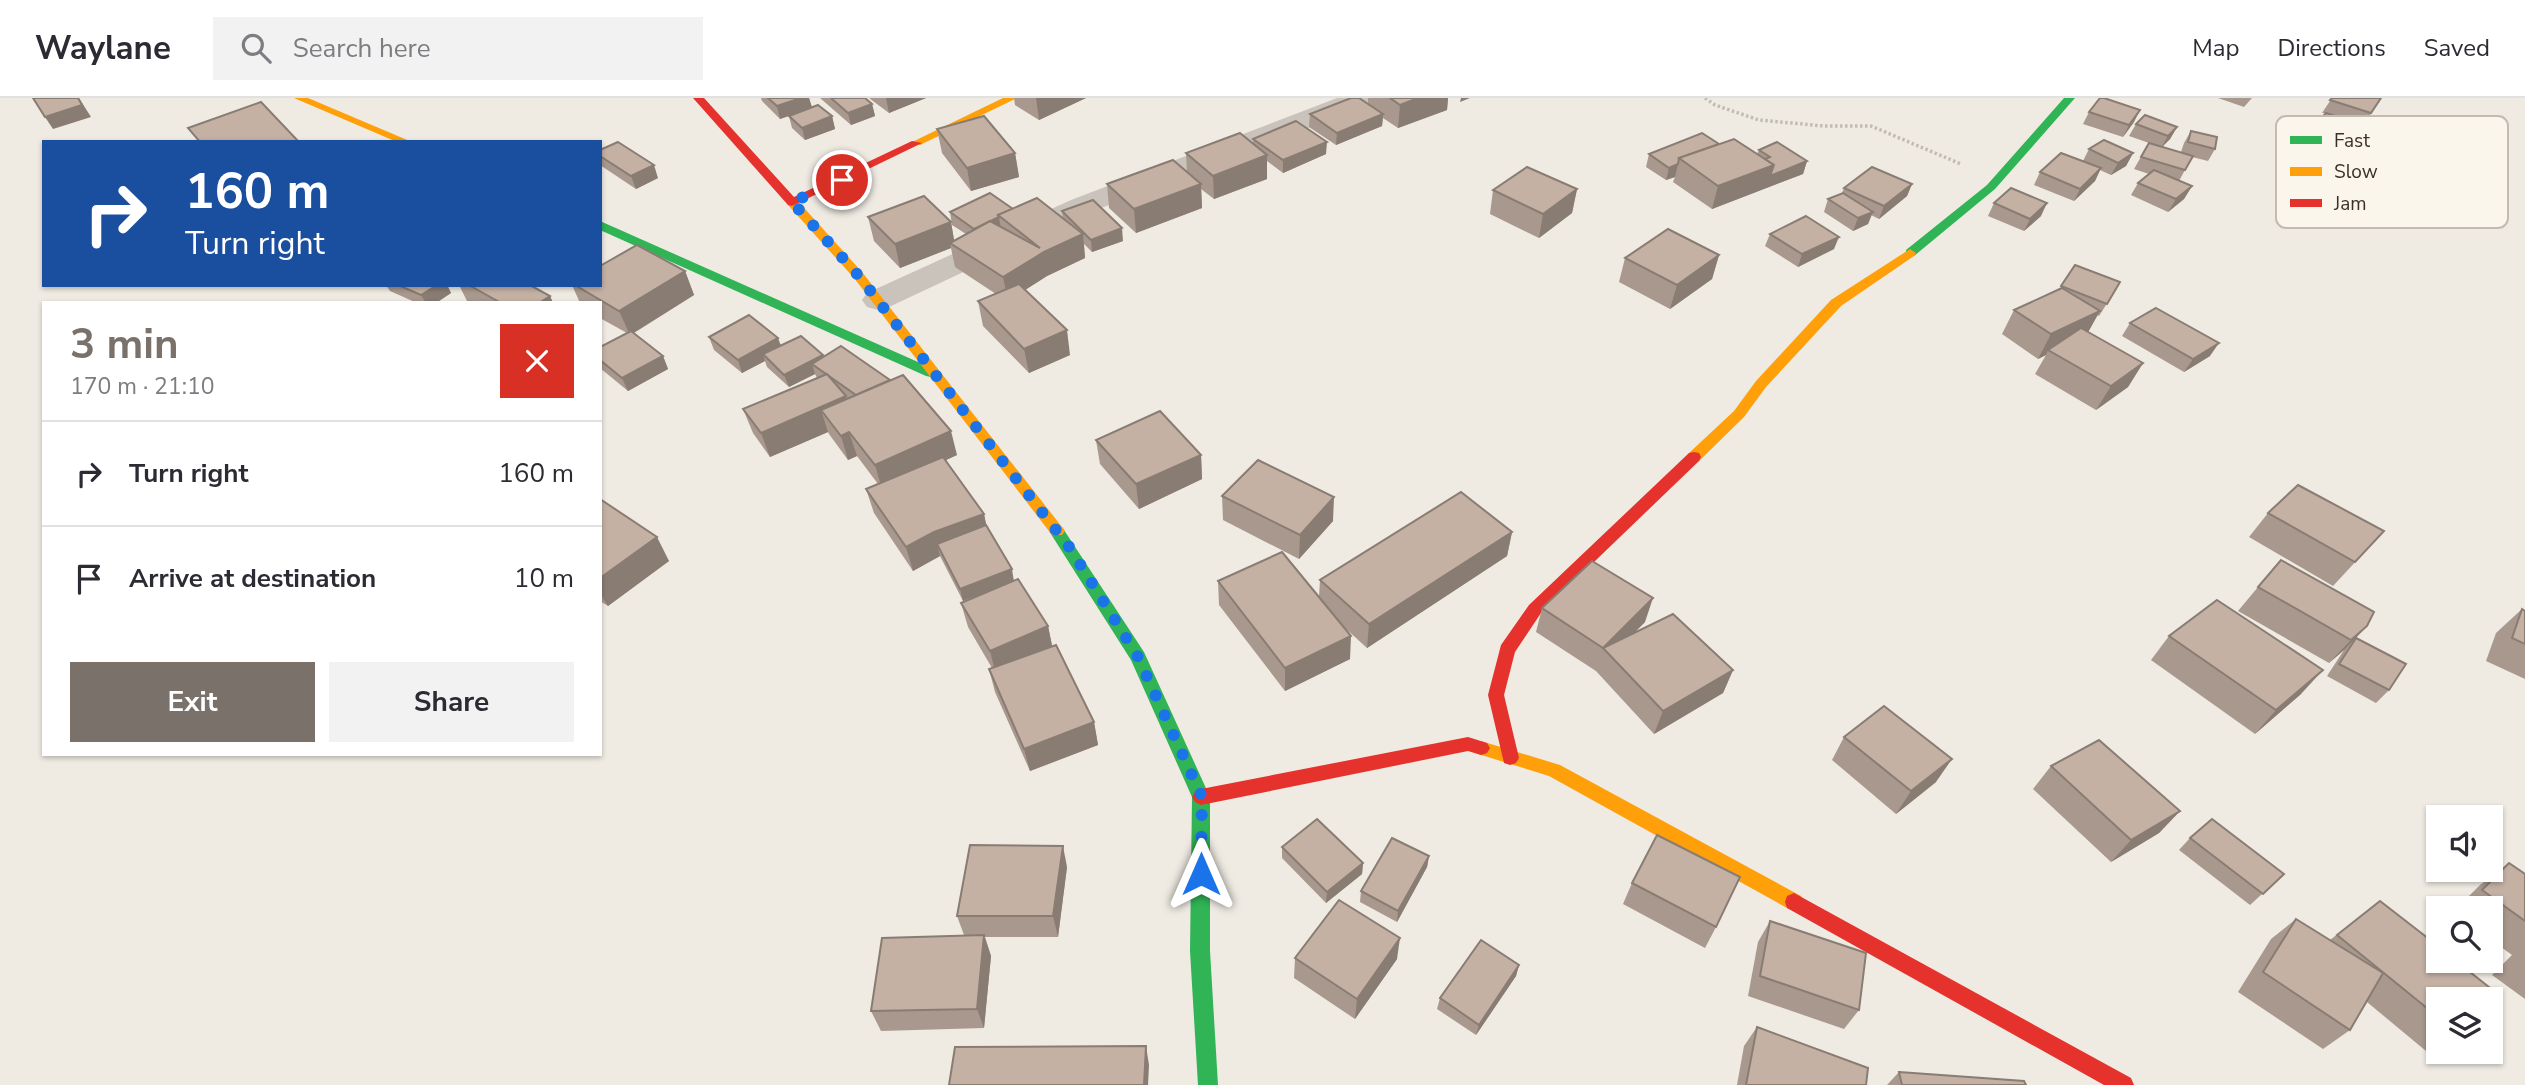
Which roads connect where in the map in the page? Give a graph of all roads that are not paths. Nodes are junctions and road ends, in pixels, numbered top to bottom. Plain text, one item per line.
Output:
1 (299, 98) edge
2 (698, 98) edge
3 (1012, 98) edge
4 (1361, 98) edge
5 (2070, 98) edge
6 (402, 140) edge
7 (792, 202) junction
8 (602, 226) edge
9 (878, 300) junction
10 (936, 376) junction
11 (1510, 758) junction
12 (1202, 797) junction
13 (1208, 1085) edge
14 (2124, 1085) edge

1 - 6 main road
2 - 7 main road
3 - 7 main road
4 - 9 street
5 - 11 main road
7 - 9 main road
8 - 10 main road
9 - 10 main road
10 - 12 main road
11 - 12 main road
11 - 14 main road
12 - 13 main road

